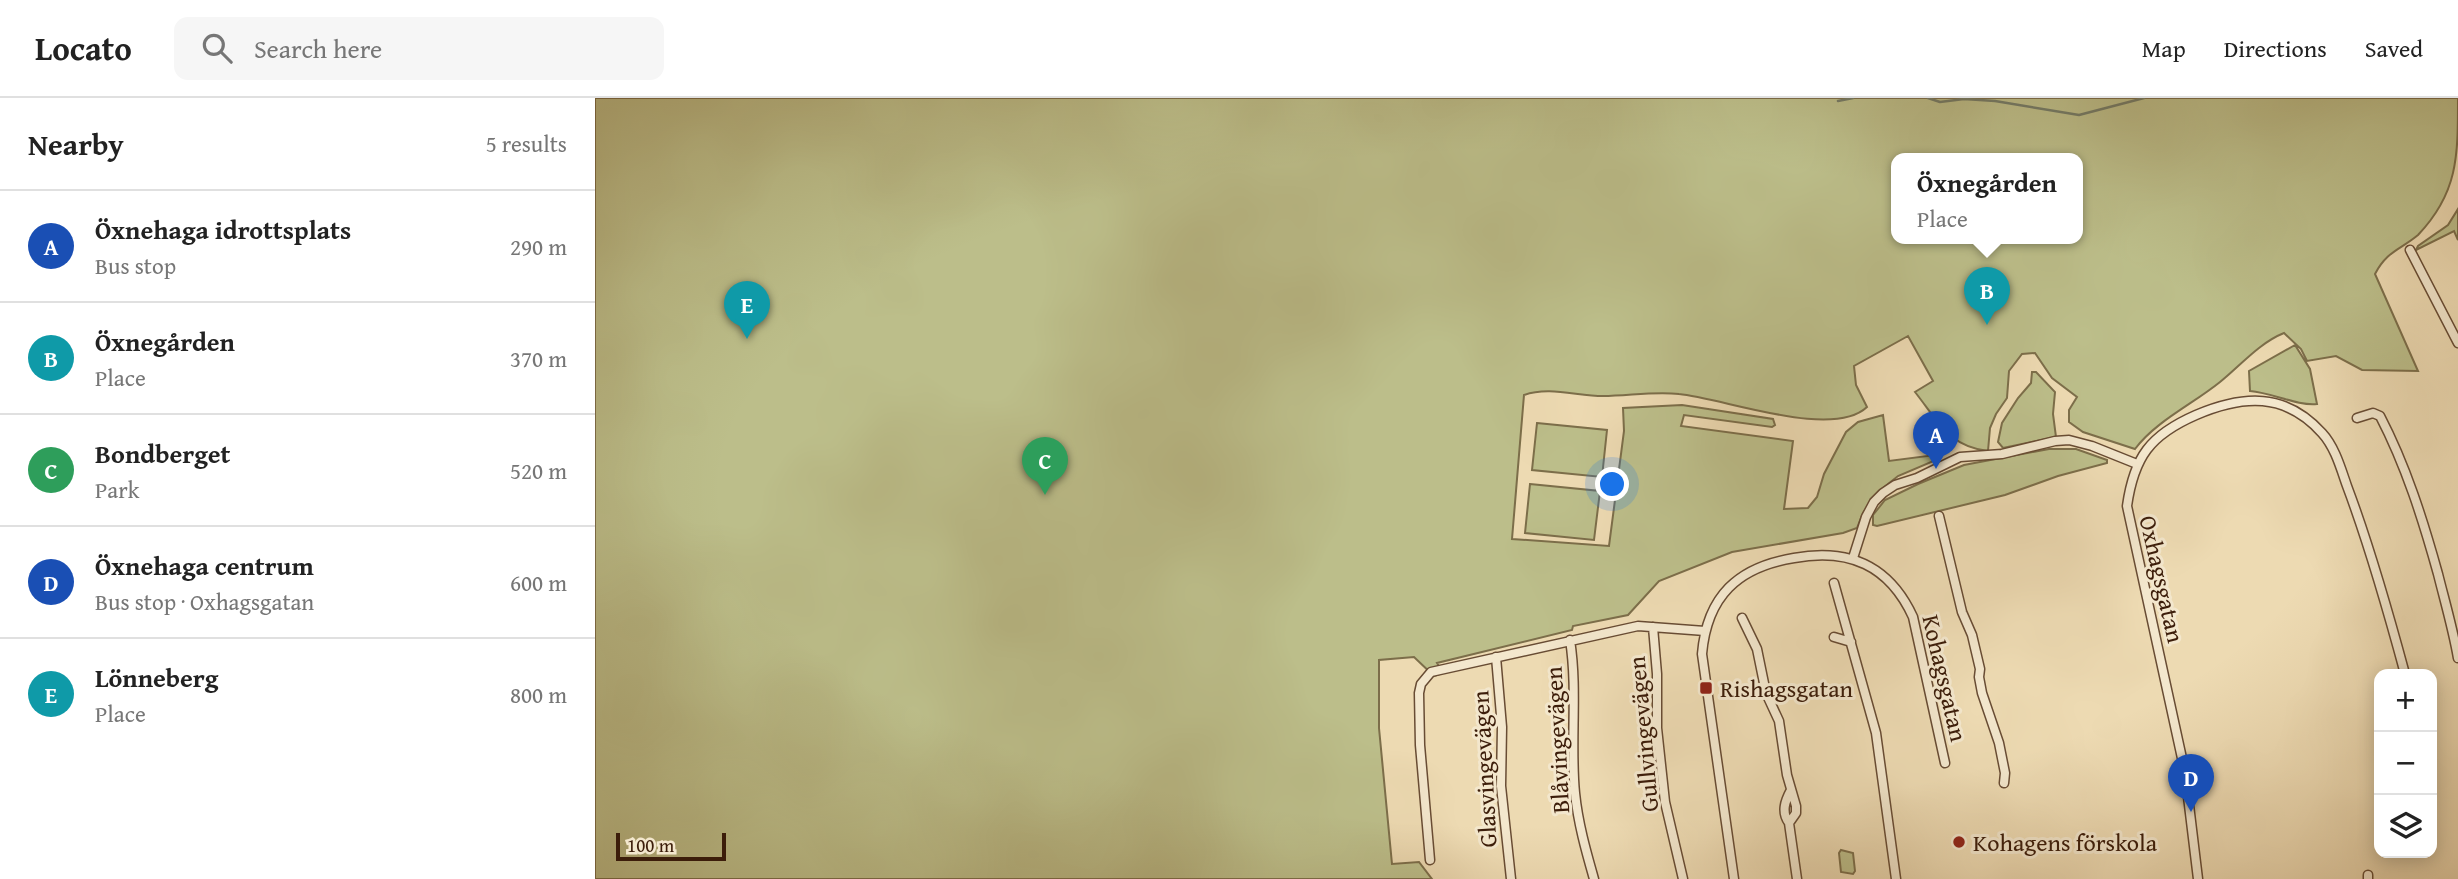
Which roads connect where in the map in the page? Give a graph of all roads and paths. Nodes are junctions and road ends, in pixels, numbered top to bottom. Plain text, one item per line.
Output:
1 (2410, 250) dead end
2 (2458, 343) edge
3 (2357, 418) dead end
4 (2137, 464) junction
5 (1939, 516) dead end
6 (1853, 558) junction
7 (1834, 583) dead end
8 (1742, 618) dead end
9 (1653, 627) junction
10 (1705, 631) junction
11 (1834, 637) dead end
12 (1570, 640) junction
13 (1851, 642) junction
14 (1496, 656) junction
15 (2458, 658) edge
16 (2404, 669) edge
17 (1945, 763) dead end
18 (2004, 783) dead end
19 (1430, 860) dead end
20 (1511, 879) edge
21 (1594, 879) edge
22 (1683, 879) edge
23 (1734, 879) edge
24 (1797, 879) edge
25 (1896, 879) edge
26 (2199, 879) edge

1 - 2 street
3 - 15 street
4 - 6 street
4 - 16 street, Oxhagsgatan
4 - 26 street, Oxhagsgatan
5 - 18 street
6 - 10 street, Kohagsgatan
6 - 17 street, Kohagsgatan
7 - 13 street
8 - 24 street
9 - 10 street
9 - 12 street
9 - 22 street, Gullvingevägen
10 - 23 street, Kohagsgatan
11 - 13 street
12 - 14 street
12 - 21 street, Blåvingevägen
13 - 25 street
14 - 19 street
14 - 20 street, Glasvingevägen

